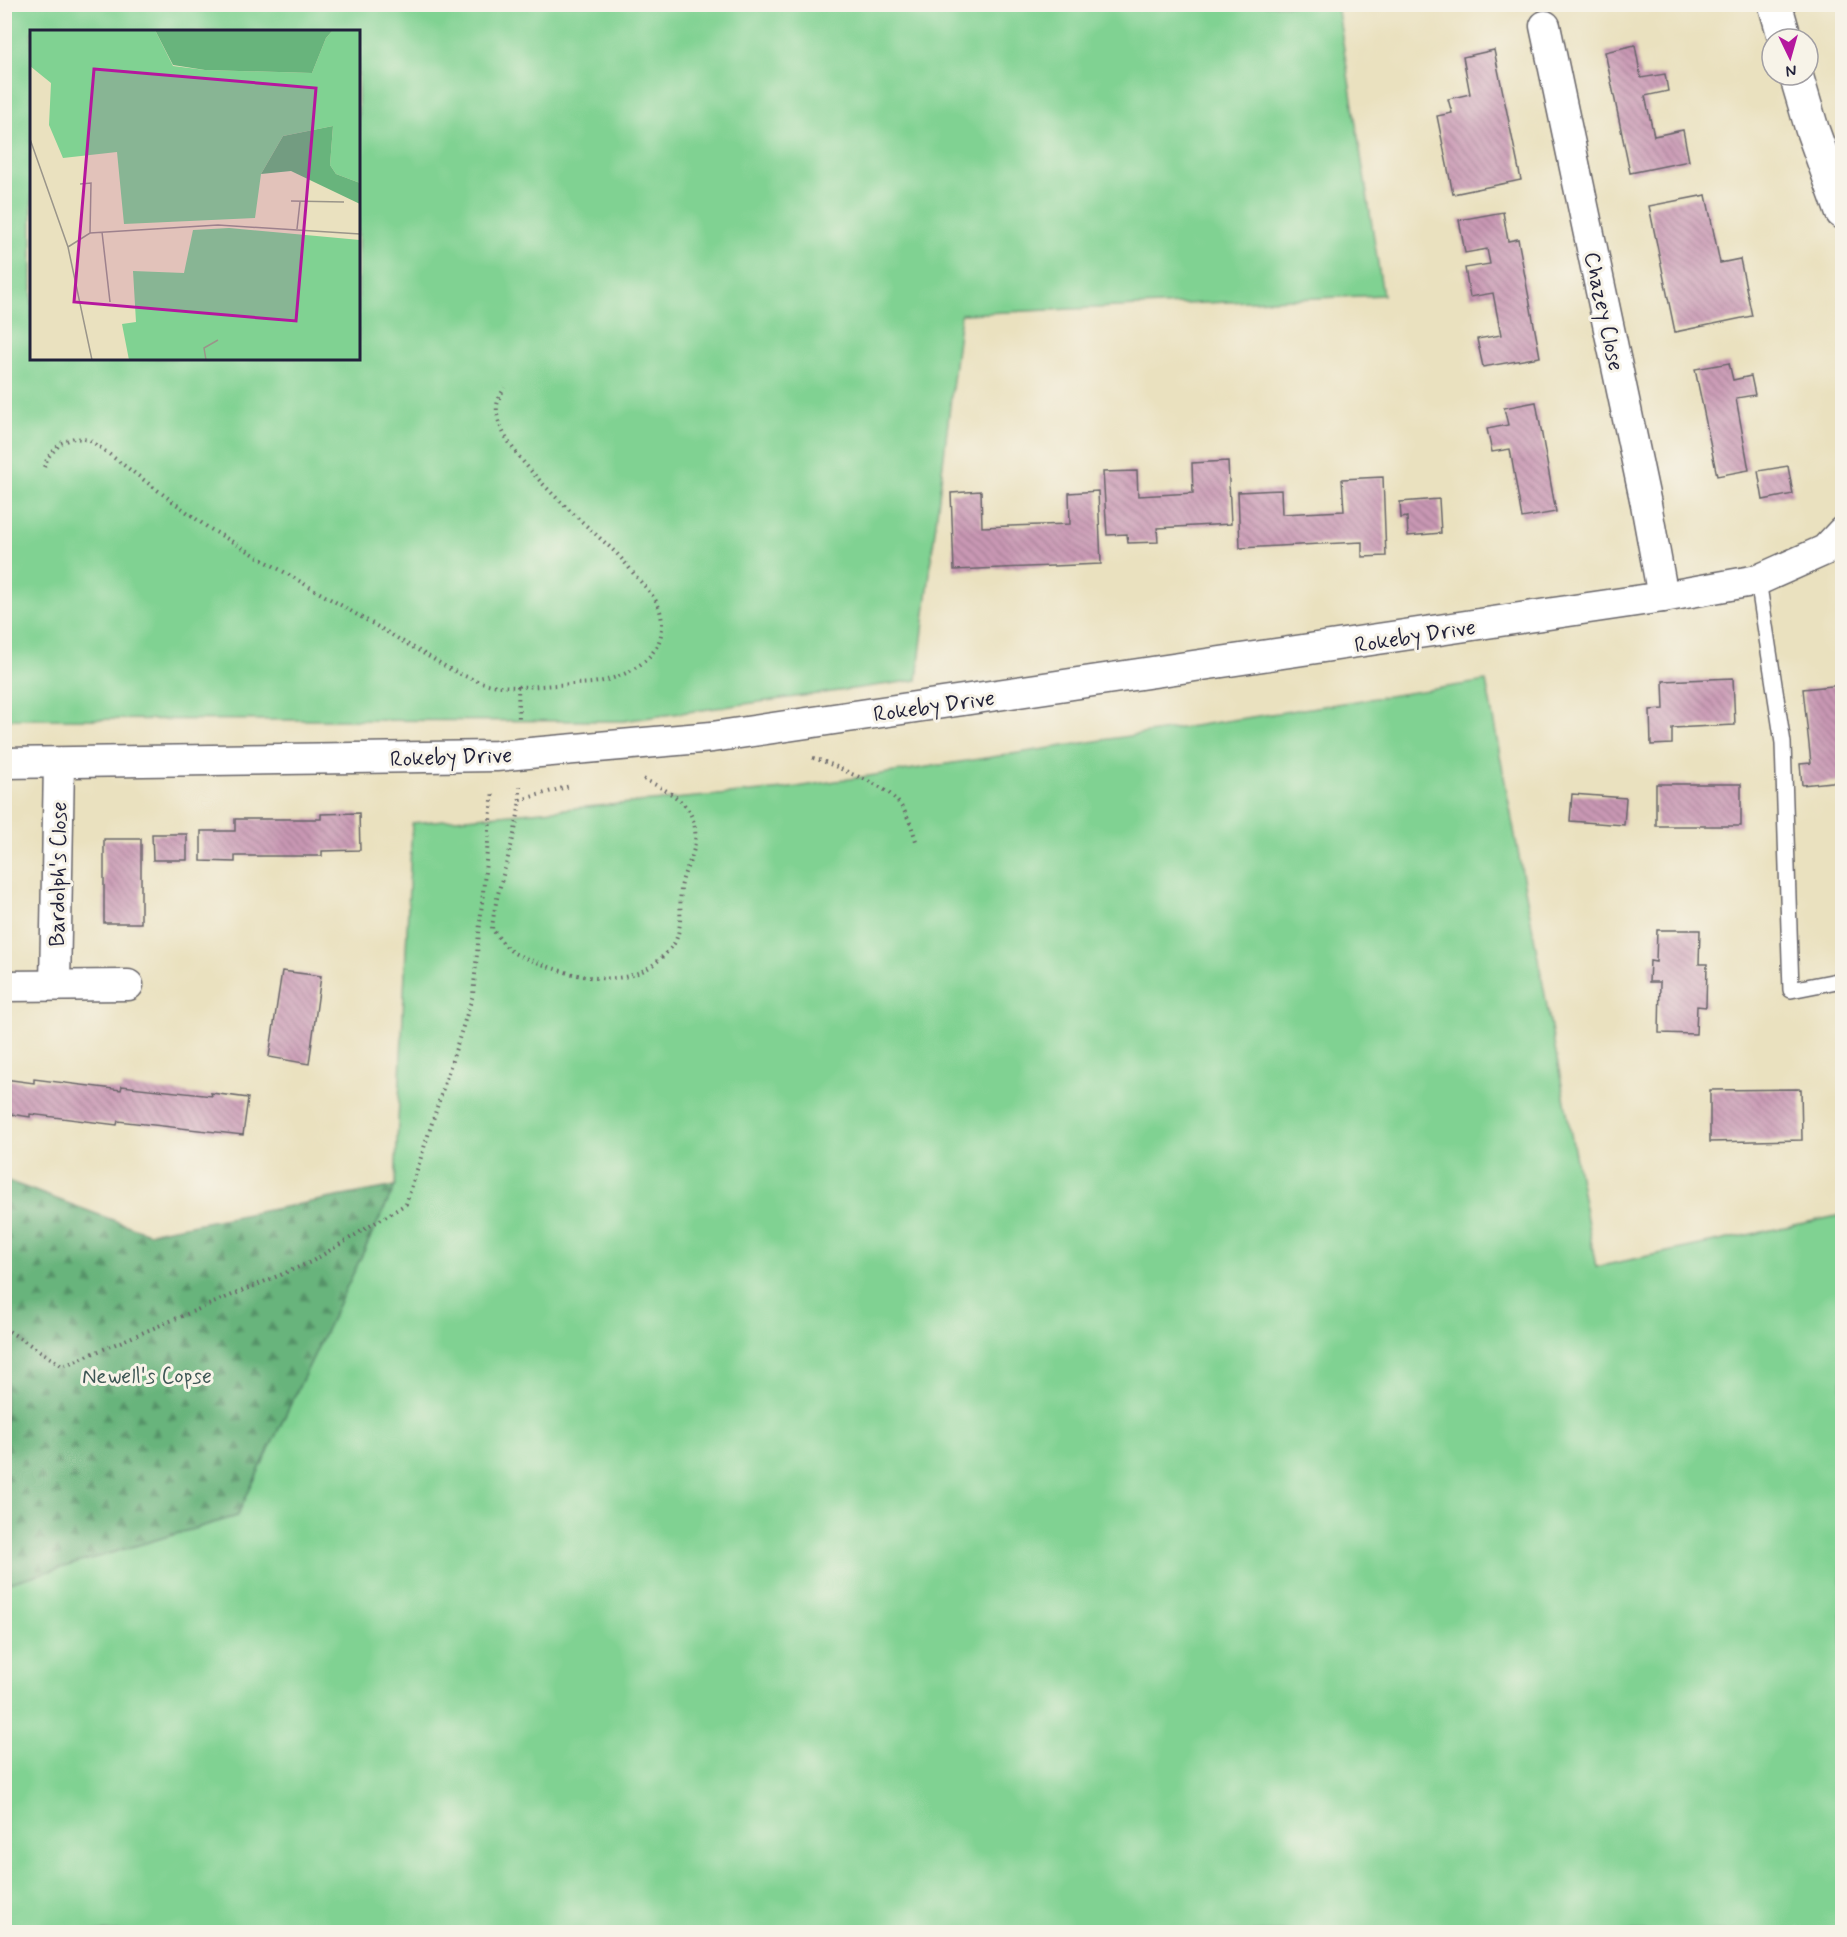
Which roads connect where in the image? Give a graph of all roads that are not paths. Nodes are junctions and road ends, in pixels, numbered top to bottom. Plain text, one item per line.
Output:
1 (1775, 4) edge
2 (1545, 26) dead end
3 (1782, 27) edge
4 (1800, 87) edge
5 (1842, 212) edge
6 (1842, 532) edge
7 (1758, 580) junction
8 (1664, 597) junction
9 (4, 763) edge
10 (59, 763) junction
11 (1842, 980) edge
12 (55, 984) junction
13 (128, 985) dead end
14 (4, 986) edge

1 - 3 main road
2 - 8 street, Chazey Close
4 - 5 main road
6 - 7 street, Rokeby Drive
7 - 8 street, Rokeby Drive
7 - 11 lane
8 - 10 street, Rokeby Drive
9 - 10 street, Rokeby Drive
10 - 12 street, Bardolph's Close
12 - 13 street
12 - 14 street

